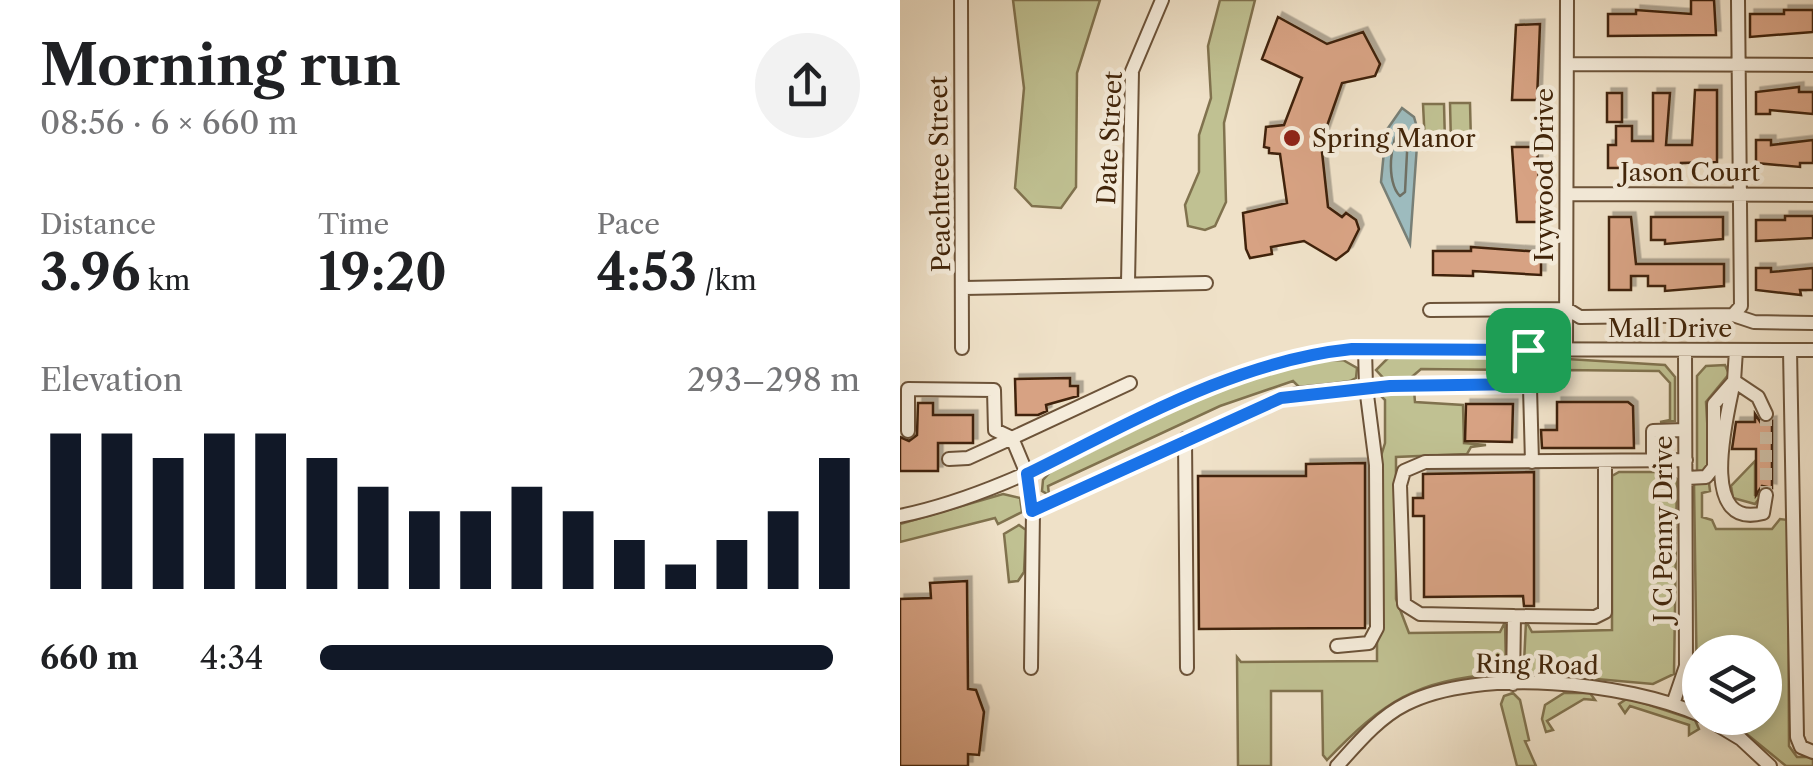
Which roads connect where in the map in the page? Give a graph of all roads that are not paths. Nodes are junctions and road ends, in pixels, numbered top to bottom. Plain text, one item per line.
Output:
1 (960, 0) edge
2 (1162, 0) edge
3 (1566, 0) edge
4 (1738, 0) edge
5 (1567, 64) junction
6 (1738, 64) junction
7 (1813, 65) edge
8 (1740, 193) junction
9 (1567, 194) junction
10 (1813, 195) edge
11 (1128, 283) junction
12 (1206, 283) dead end
13 (964, 288) junction
14 (1567, 309) junction
15 (1430, 310) dead end
16 (1733, 315) junction
17 (1813, 323) edge
18 (962, 348) dead end
19 (1365, 349) junction
20 (1528, 350) junction
21 (1566, 350) junction
22 (1736, 350) junction
23 (1790, 350) junction
24 (1813, 350) edge
25 (1685, 351) junction
26 (1734, 381) junction
27 (1130, 383) dead end
28 (1530, 384) junction
29 (1366, 387) junction
30 (1766, 414) tunnel mouth
31 (1685, 430) junction
32 (908, 431) dead end
33 (1012, 438) junction
34 (1185, 439) junction
35 (949, 459) dead end
36 (1653, 460) junction
37 (1686, 460) junction
38 (1605, 461) junction
39 (1532, 462) junction
40 (1027, 474) junction
41 (1686, 478) junction
42 (1766, 495) dead end
43 (1032, 511) junction
44 (900, 516) edge
45 (1514, 616) junction
46 (1336, 646) dead end
47 (1032, 668) dead end
48 (1187, 668) dead end
49 (1513, 684) junction
50 (1673, 704) junction
51 (1682, 708) edge
52 (1734, 735) edge
53 (1813, 752) edge
54 (1337, 766) edge
55 (1770, 766) edge

1 - 13 street, Peachtree Street
2 - 11 street, Date Street
3 - 5 street, Ivywood Drive
4 - 6 street
5 - 6 street
5 - 9 street, Ivywood Drive
6 - 7 street
6 - 8 street
8 - 9 street, Jason Court
8 - 10 street, Jason Court
8 - 16 street
9 - 14 street, Ivywood Drive
11 - 12 street
11 - 13 street
13 - 18 street, Peachtree Street
14 - 15 street
14 - 16 street
14 - 21 street, Ivywood Drive
16 - 17 street
19 - 20 street, Mall Drive
19 - 29 street
19 - 40 street, Mall Drive
20 - 21 street, Mall Drive
20 - 28 street
21 - 25 street, Mall Drive
22 - 23 street, Mall Drive
22 - 25 street, Mall Drive
22 - 26 street
23 - 24 street, Mall Drive
23 - 53 street
25 - 31 street, J C Penny Drive
26 - 30 street
26 - 41 street
26 - 42 street
27 - 33 street
28 - 29 street
28 - 39 street
29 - 34 street
29 - 46 street
31 - 36 street
31 - 37 street, J C Penny Drive
32 - 33 street
33 - 35 street
33 - 40 street
34 - 43 street
34 - 48 street
36 - 37 street
36 - 38 street
37 - 41 street, J C Penny Drive
38 - 39 street
38 - 45 street
39 - 45 street
40 - 43 street
40 - 44 street, Mall Drive
41 - 50 street, J C Penny Drive
43 - 47 street
45 - 49 street
49 - 50 street, Ring Road
49 - 54 street, Ring Road
50 - 51 street, Ring Road
52 - 55 street, Ring Road

